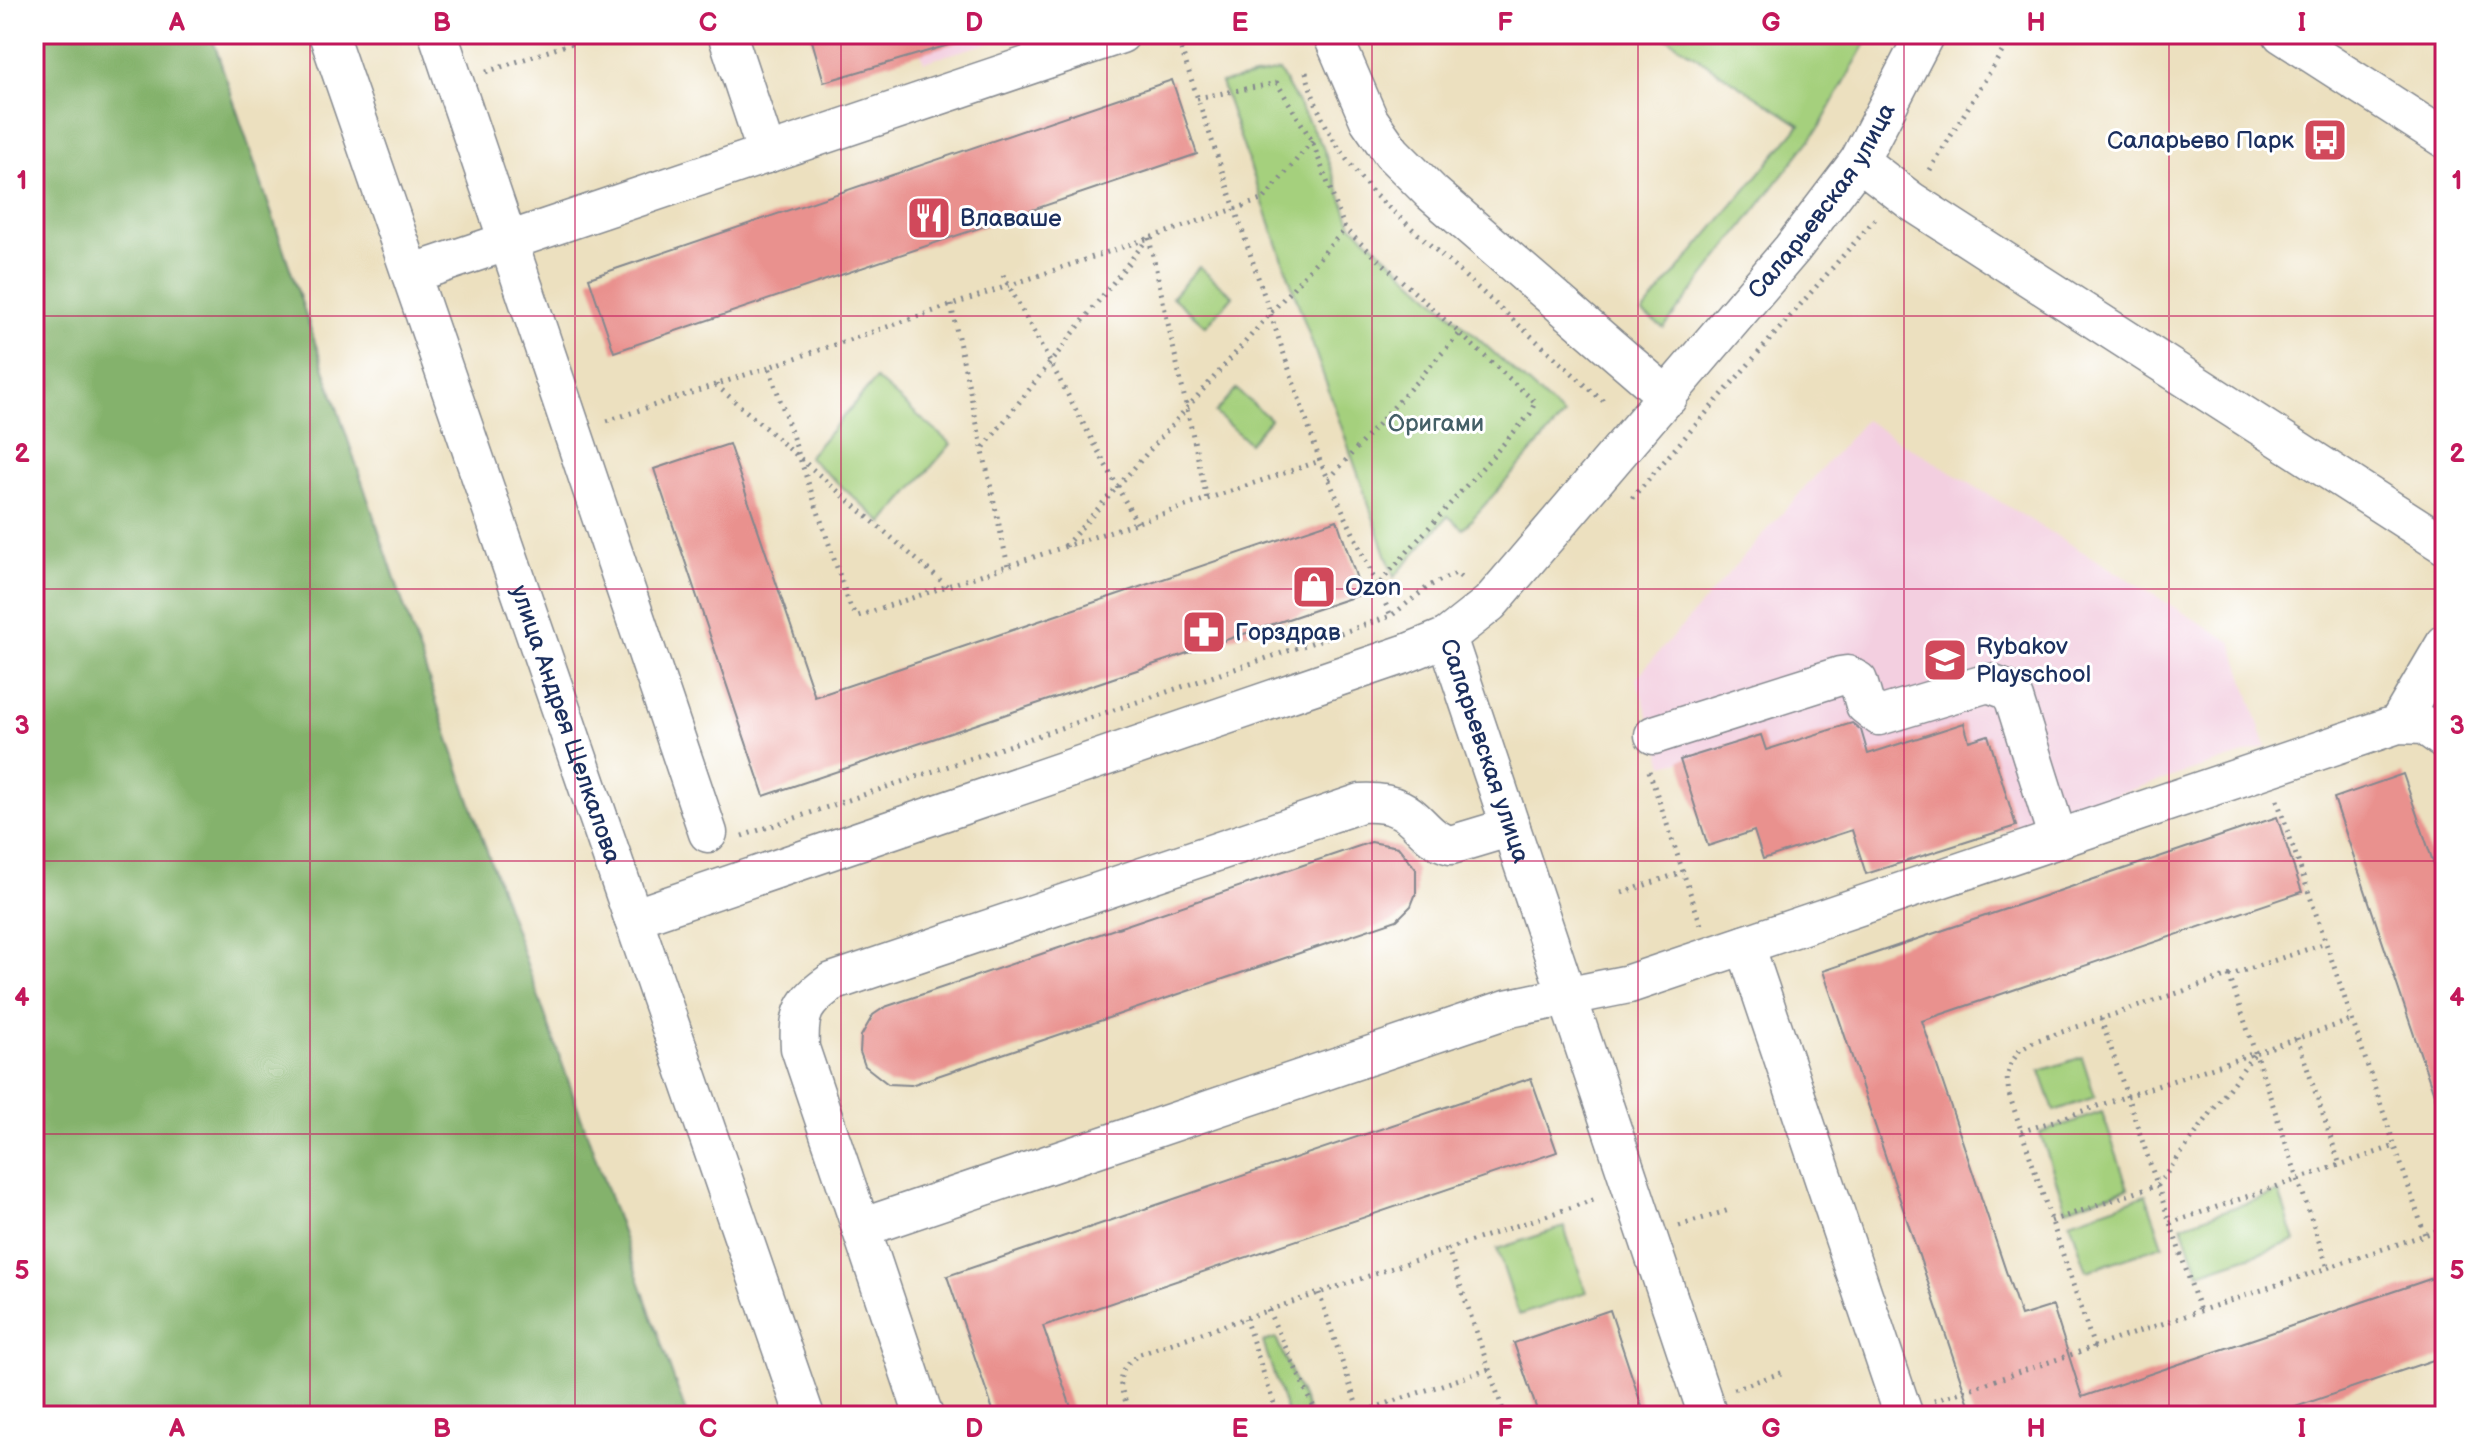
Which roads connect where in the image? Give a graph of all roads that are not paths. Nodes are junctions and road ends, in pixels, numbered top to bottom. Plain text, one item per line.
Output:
1 (328, 34) edge
2 (438, 34) edge
3 (727, 34) edge
4 (1332, 34) edge
5 (1925, 34) edge
6 (2282, 34) edge
7 (1109, 36) edge
8 (2445, 139) edge
9 (767, 154) junction
10 (1859, 161) junction
11 (508, 242) junction
12 (411, 274) junction
13 (1668, 397) junction
14 (2445, 545) edge
15 (1447, 637) junction
16 (2445, 644) edge
17 (2398, 724) junction
18 (2445, 740) edge
19 (1650, 749) road end
20 (1511, 827) junction
21 (725, 835) road end
22 (2058, 839) junction
23 (633, 918) junction
24 (1728, 950) junction
25 (1568, 996) junction
26 (861, 1228) junction
27 (1706, 1408) edge
28 (805, 1416) edge
29 (924, 1416) edge
30 (1904, 1416) edge

1 - 12 street, улица Андрея Щелкалова
2 - 11 street
3 - 9 street
4 - 13 street
5 - 10 street, Саларьевская улица
6 - 8 street
7 - 9 street
9 - 11 street
10 - 13 street, Саларьевская улица
10 - 14 street
11 - 12 street
11 - 21 street
12 - 23 street, улица Андрея Щелкалова
13 - 15 street, Саларьевская улица
15 - 20 street, Саларьевская улица
15 - 23 street
16 - 17 street
17 - 18 street
17 - 22 street
19 - 22 street
20 - 25 street, Саларьевская улица
20 - 26 street
22 - 24 street
23 - 28 street, улица Андрея Щелкалова
24 - 25 street
24 - 30 street
25 - 26 street
25 - 27 street, Саларьевская улица
26 - 29 street

